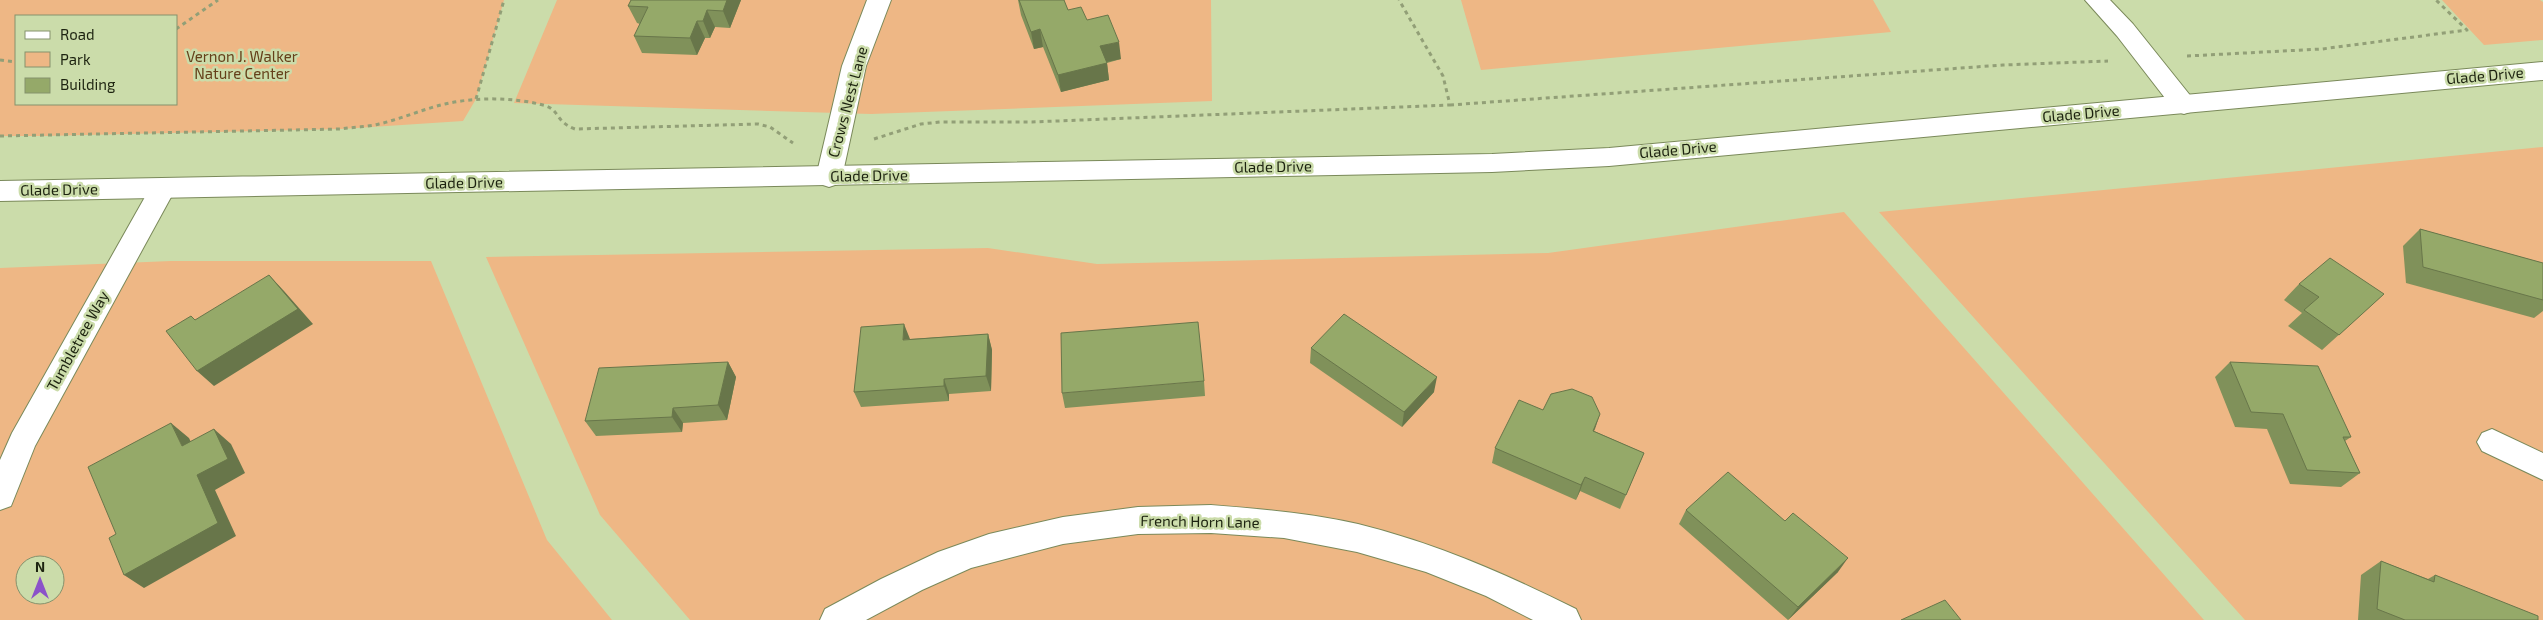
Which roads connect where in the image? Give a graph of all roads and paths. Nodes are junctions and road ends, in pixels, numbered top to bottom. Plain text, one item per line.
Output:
1 (218, 0) edge
2 (504, 0) edge
3 (879, 0) edge
4 (1399, 0) edge
5 (2097, 0) edge
6 (2436, 0) edge
7 (178, 28) edge
8 (2148, 59) junction
9 (0, 60) edge
10 (15, 62) edge
11 (2543, 71) edge
12 (476, 99) junction
13 (1450, 104) junction
14 (2184, 105) junction
15 (0, 136) edge
16 (837, 141) junction
17 (829, 177) junction
18 (163, 188) junction
19 (0, 190) edge
20 (2492, 442) dead end
21 (2543, 467) edge
22 (0, 497) edge
23 (836, 620) edge
24 (1565, 620) edge

1 - 7 path
2 - 12 path
3 - 16 street, Crows Nest Lane
4 - 13 path
5 - 8 street
6 - 8 path
8 - 13 path
8 - 14 street
9 - 10 path
11 - 14 street, Glade Drive
12 - 15 path
12 - 16 path
13 - 16 path
14 - 17 street, Glade Drive
16 - 17 street, Crows Nest Lane
17 - 18 street, Glade Drive
18 - 19 street, Glade Drive
18 - 22 street, Tumbletree Way
20 - 21 street
23 - 24 street, French Horn Lane

